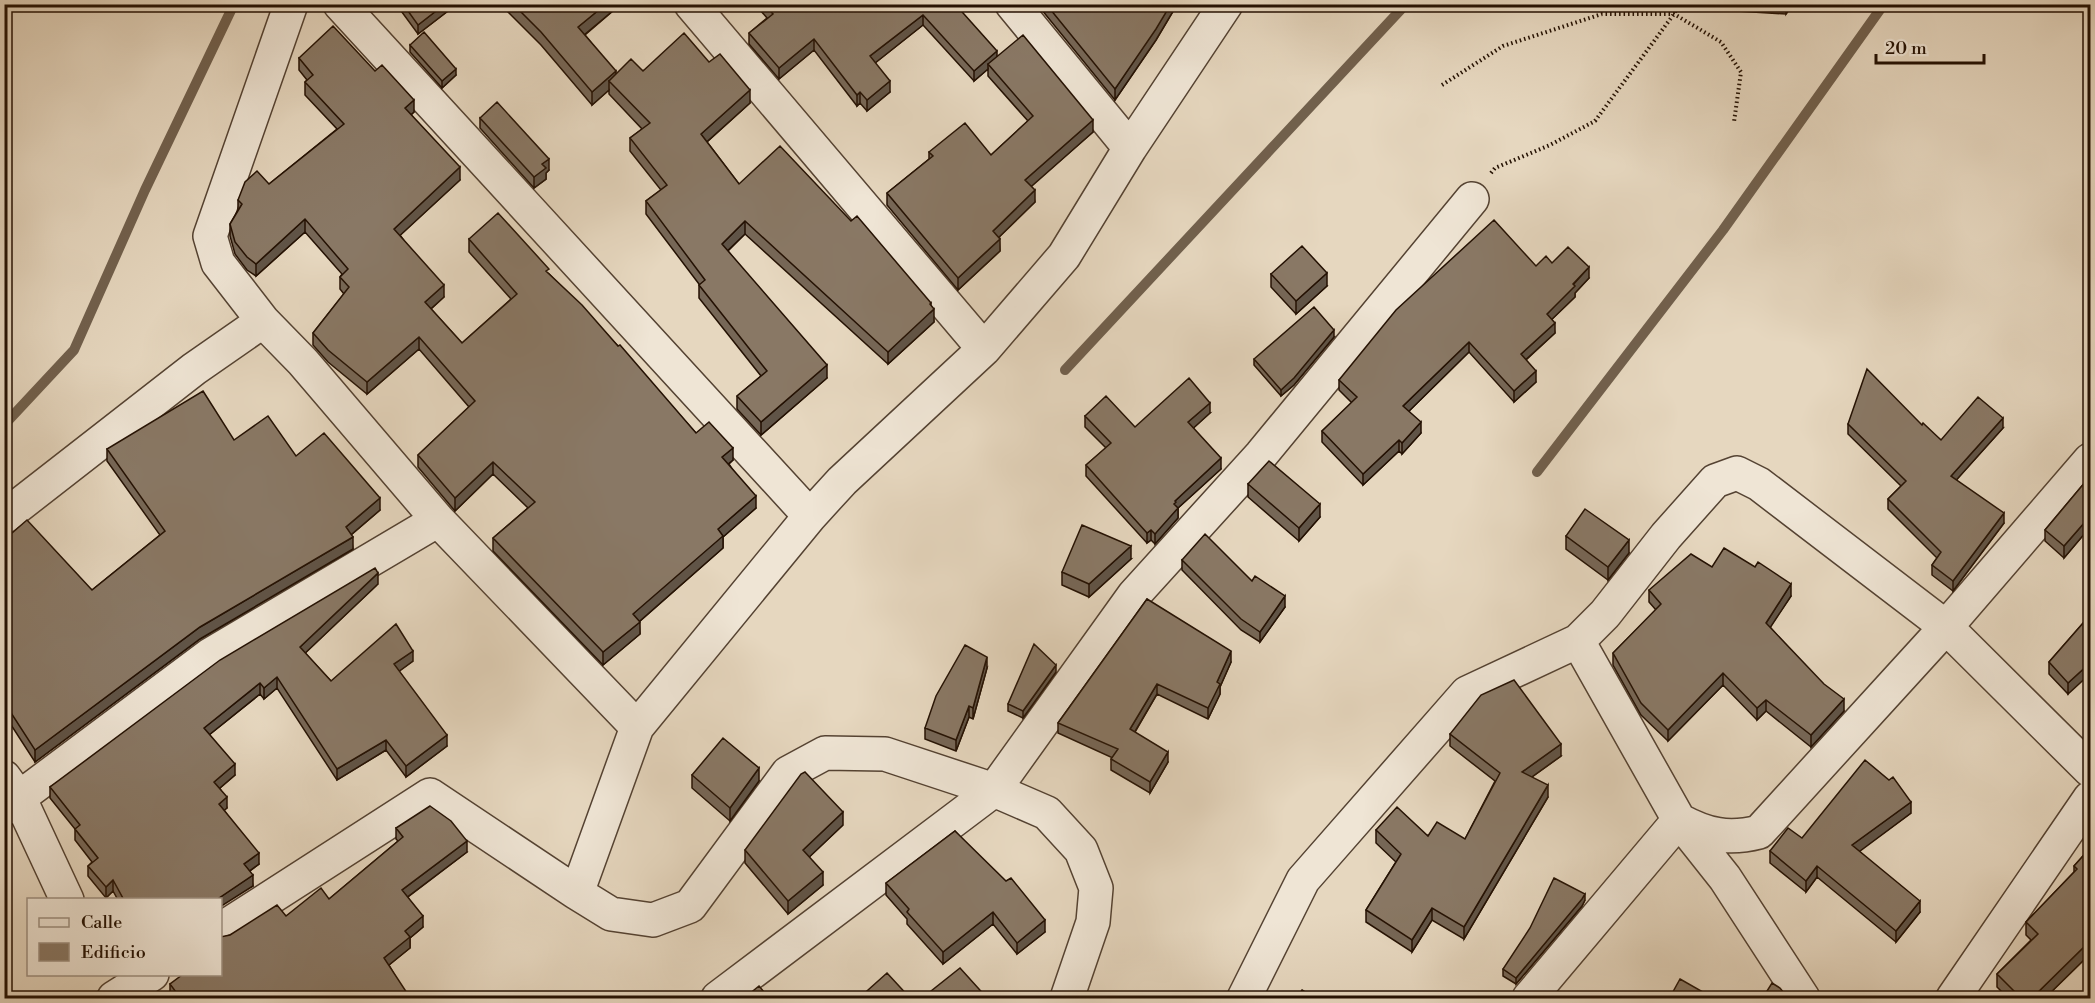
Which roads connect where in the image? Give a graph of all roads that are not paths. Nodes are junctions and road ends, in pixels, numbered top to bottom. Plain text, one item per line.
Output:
1 (291, 4) edge
2 (340, 4) edge
3 (691, 4) edge
4 (1012, 4) edge
5 (1226, 4) edge
6 (1130, 148) junction
7 (1472, 199) road end
8 (263, 321) junction
9 (984, 349) junction
10 (2091, 460) edge
11 (810, 516) junction
12 (4, 517) edge
13 (438, 520) junction
14 (1946, 627) junction
15 (1578, 641) junction
16 (638, 727) junction
17 (2091, 770) edge
18 (994, 790) junction
19 (10, 795) edge
20 (2091, 798) edge
21 (1679, 820) junction
22 (577, 893) junction
23 (66, 898) edge
24 (222, 929) edge
25 (103, 976) edge
26 (150, 976) edge
27 (114, 999) edge
28 (718, 999) edge
29 (1067, 999) edge
30 (1244, 999) edge
31 (1529, 999) edge
32 (1803, 999) edge
33 (1953, 999) edge

1 - 8 street
2 - 11 street
3 - 9 street
4 - 6 street
5 - 6 street
6 - 9 street
7 - 18 street
8 - 12 street
8 - 13 street
9 - 11 street
10 - 14 street
11 - 16 street
13 - 16 street
13 - 19 street
14 - 15 street
14 - 17 street
14 - 21 street
15 - 21 street
15 - 30 street
16 - 22 street
18 - 22 street
18 - 28 street
18 - 29 street
19 - 23 street
20 - 33 street
21 - 31 street
21 - 32 street
22 - 24 street
25 - 27 street
26 - 27 street

